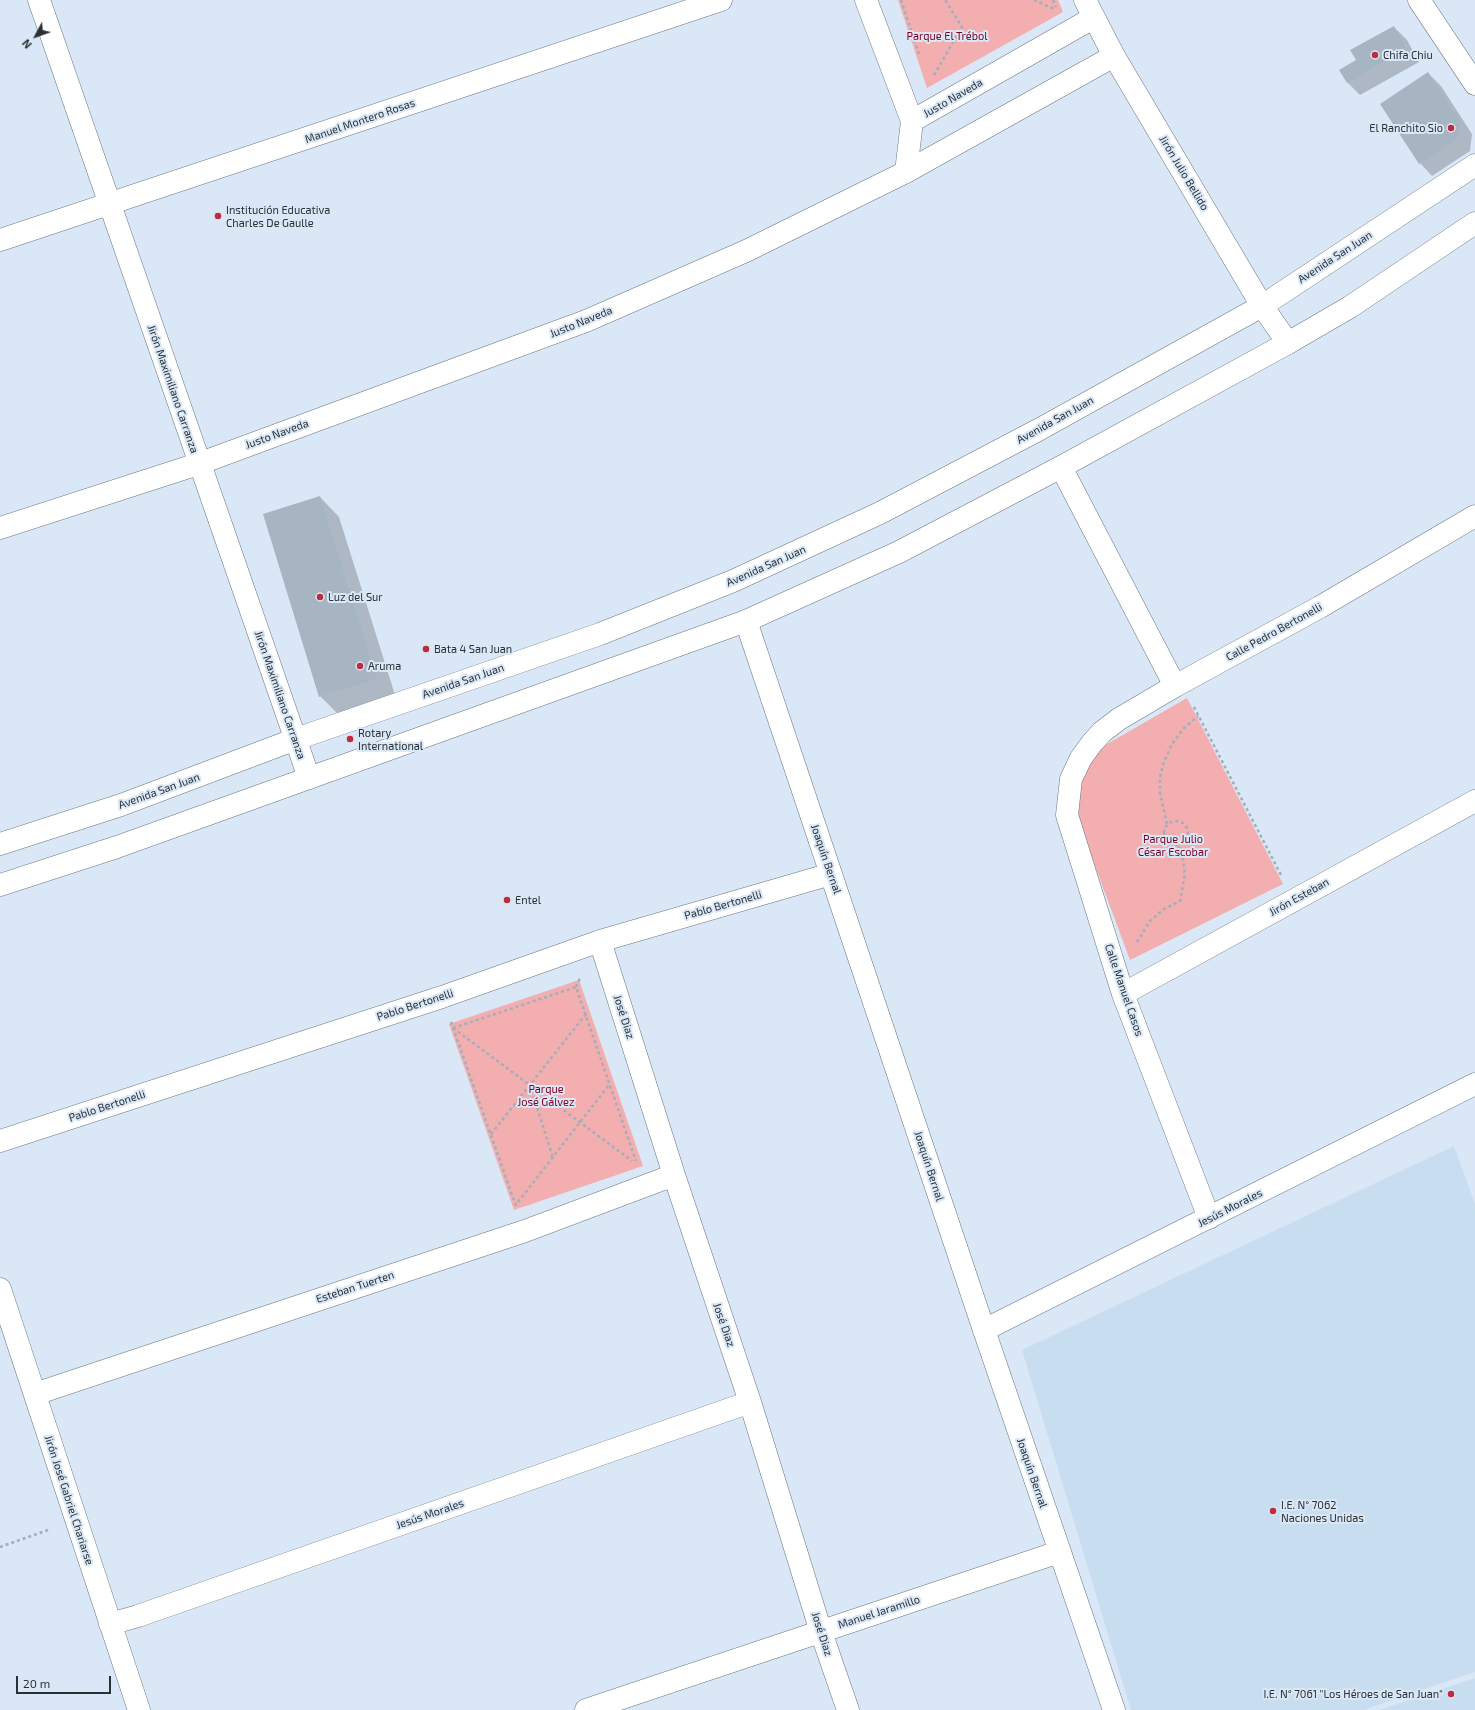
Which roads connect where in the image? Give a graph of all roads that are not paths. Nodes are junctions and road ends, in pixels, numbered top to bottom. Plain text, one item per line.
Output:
1 (39, 0) edge
2 (721, 0) edge
3 (866, 0) edge
4 (1419, 0) edge
5 (1089, 9) edge
6 (1114, 56) junction
7 (1475, 84) edge
8 (912, 121) junction
9 (1475, 166) edge
10 (906, 172) junction
11 (110, 204) junction
12 (1475, 223) edge
13 (0, 240) edge
14 (1262, 306) junction
15 (1288, 343) junction
16 (198, 464) junction
17 (1061, 467) junction
18 (1475, 516) edge
19 (0, 528) edge
20 (746, 621) junction
21 (1178, 684) junction
22 (296, 740) junction
23 (1081, 758) joint
24 (309, 778) junction
25 (1475, 801) edge
26 (0, 844) edge
27 (832, 874) junction
28 (0, 885) edge
29 (600, 941) junction
30 (1124, 994) junction
31 (1474, 1089) edge
32 (0, 1142) edge
33 (674, 1175) junction
34 (1209, 1218) junction
35 (0, 1289) edge
36 (984, 1330) junction
37 (35, 1394) junction
38 (750, 1402) junction
39 (1059, 1552) junction
40 (110, 1624) junction
41 (821, 1632) junction
42 (591, 1709) edge
43 (139, 1710) edge
44 (848, 1710) edge
45 (1114, 1710) edge

1 - 11 street, Jirón Maximiliano Carranza
2 - 11 street, Manuel Montero Rosas
3 - 8 street
4 - 7 street
5 - 6 street, Jirón Julio Bellido
5 - 8 street, Justo Naveda
6 - 10 street
6 - 14 street, Jirón Julio Bellido
8 - 10 street, Justo Naveda
9 - 14 street, Avenida San Juan
10 - 16 street, Justo Naveda
11 - 13 street, Manuel Montero Rosas
11 - 16 street, Jirón Maximiliano Carranza
12 - 15 street
14 - 15 street, Jirón Julio Bellido
14 - 22 street, Avenida San Juan
15 - 17 street
16 - 19 street, Justo Naveda
16 - 22 street, Jirón Maximiliano Carranza
17 - 20 street
17 - 21 street
18 - 21 street, Calle Pedro Bertonelli
20 - 24 street
20 - 27 street, Joaquín Bernal
21 - 23 street, Calle Pedro Bertonelli
22 - 24 street, Jirón Maximiliano Carranza
22 - 26 street, Avenida San Juan
23 - 30 street, Calle Manuel Casos
24 - 28 street
25 - 30 street, Jirón Esteban
27 - 29 street, Pablo Bertonelli
27 - 36 street, Joaquín Bernal
29 - 32 street, Pablo Bertonelli
29 - 33 street, José Diaz
30 - 34 street, Calle Manuel Casos
31 - 34 street, Jesús Morales
33 - 37 street, Esteban Tuerten
33 - 38 street, José Diaz
34 - 36 street, Jesús Morales
35 - 37 street, Jirón José Gabriel Chariarse
36 - 39 street, Joaquín Bernal
37 - 40 street, Jirón José Gabriel Chariarse
38 - 40 street, Jesús Morales
38 - 41 street, José Diaz
39 - 41 street, Manuel Jaramillo
39 - 45 street, Joaquín Bernal
40 - 43 street, Jirón José Gabriel Chariarse
41 - 42 street, Manuel Jaramillo
41 - 44 street, José Diaz

